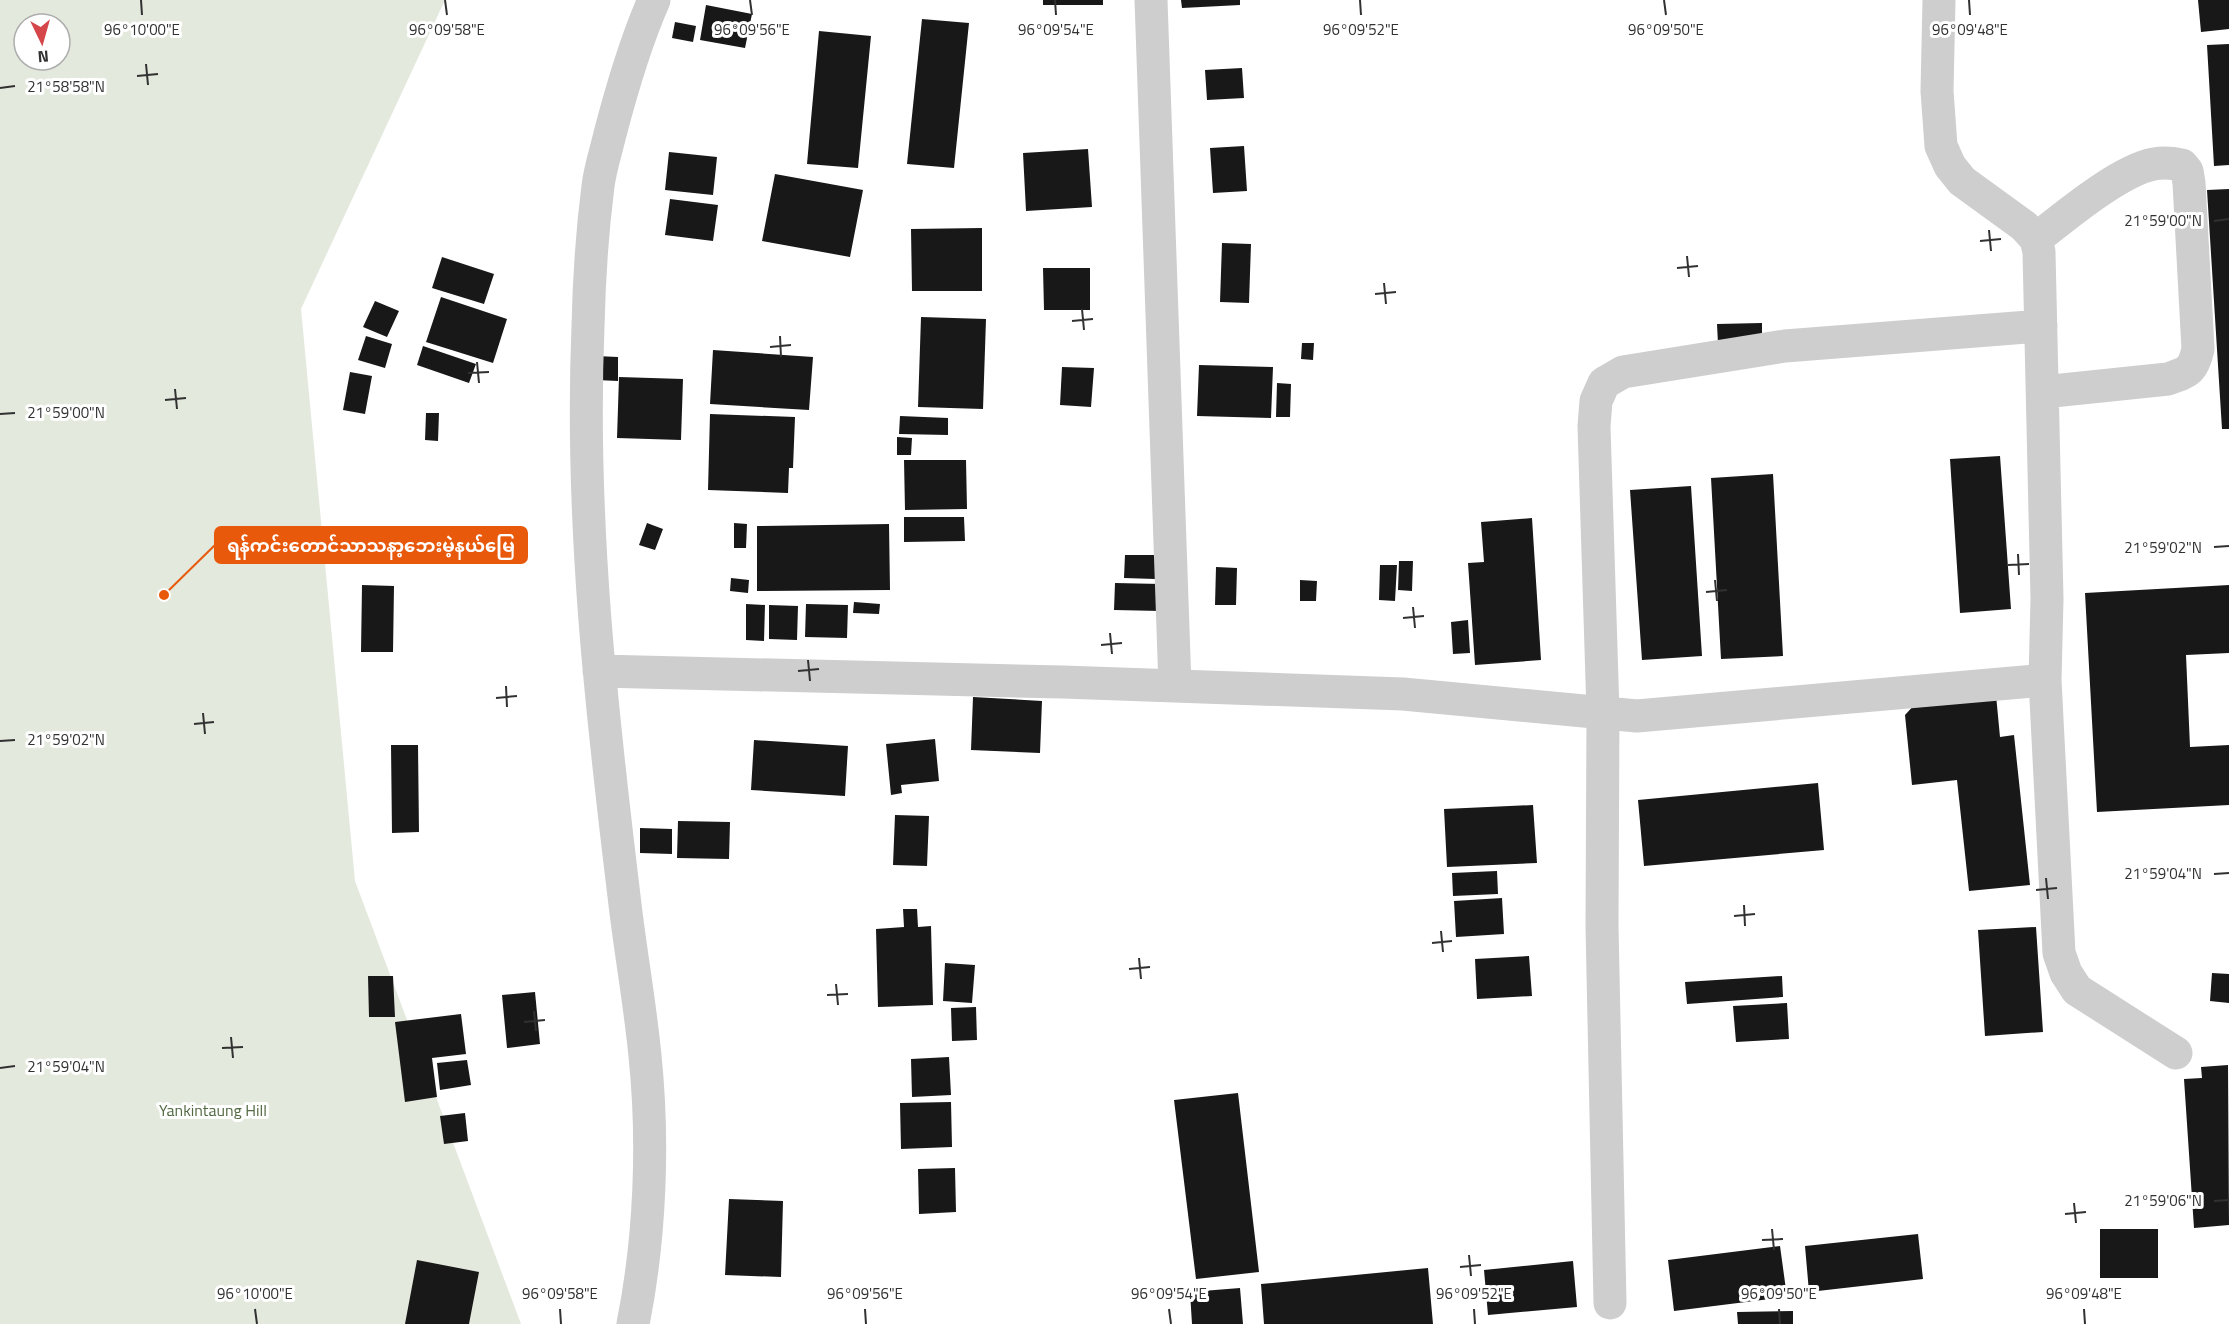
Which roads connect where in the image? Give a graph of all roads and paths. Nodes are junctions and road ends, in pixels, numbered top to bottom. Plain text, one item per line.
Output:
1 (654, 0) edge
2 (1151, 0) edge
3 (1939, 0) edge
4 (2036, 239) junction
5 (2041, 326) junction
6 (2043, 392) junction
7 (599, 671) junction
8 (2045, 680) junction
9 (1175, 686) junction
10 (1603, 712) junction
11 (2176, 1053) dead end
12 (1611, 1303) dead end
13 (633, 1324) edge

1 - 7 street
2 - 9 street
3 - 4 street
4 - 5 street
4 - 6 street
5 - 6 street
5 - 10 street
6 - 8 street
7 - 9 street
7 - 13 street
8 - 10 street
8 - 11 street
9 - 10 street
10 - 12 street

